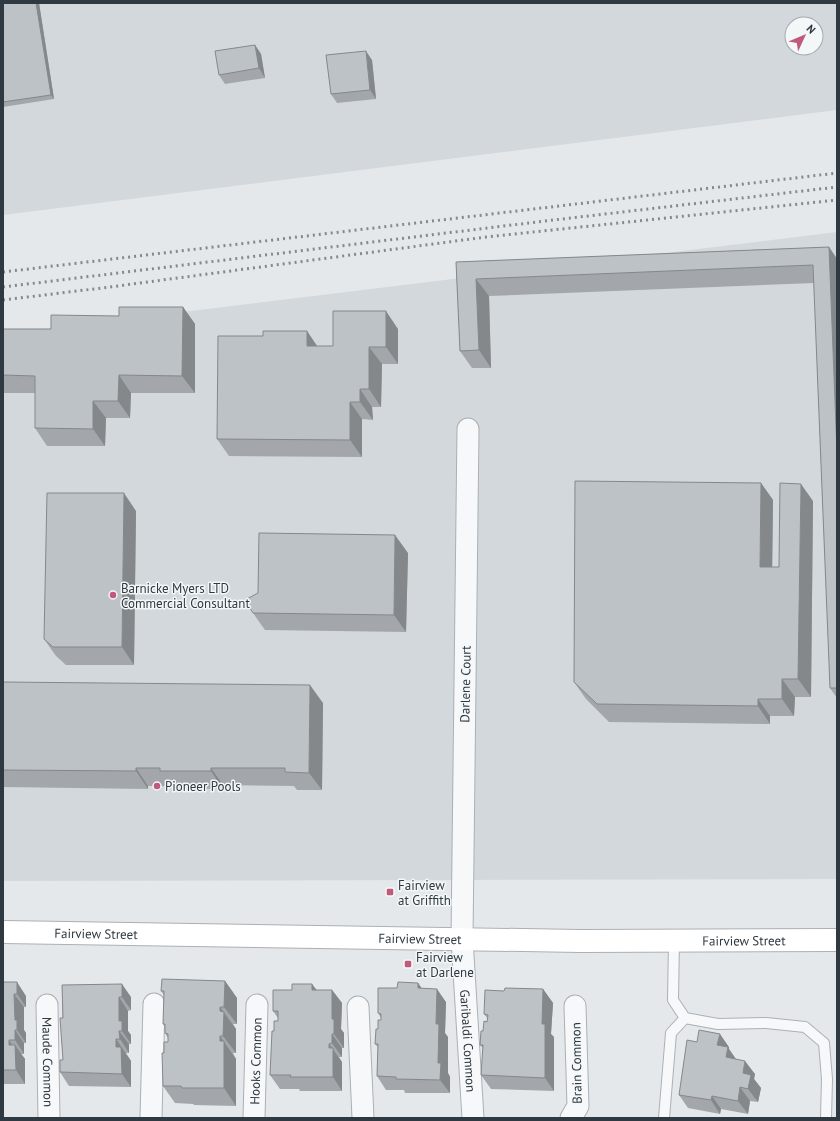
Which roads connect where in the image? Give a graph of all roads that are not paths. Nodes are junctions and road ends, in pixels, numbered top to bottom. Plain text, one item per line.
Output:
1 (468, 429) dead end
2 (3, 932) edge
3 (462, 939) junction
4 (674, 940) junction
5 (837, 940) edge
6 (154, 1004) dead end
7 (47, 1005) dead end
8 (257, 1005) dead end
9 (574, 1006) dead end
10 (358, 1007) dead end
11 (685, 1018) junction
12 (49, 1118) edge
13 (151, 1118) edge
14 (254, 1118) edge
15 (363, 1118) edge
16 (473, 1118) edge
17 (571, 1118) edge
18 (664, 1118) edge
19 (826, 1118) edge

1 - 3 street, Darlene Court
2 - 3 main road, Fairview Street
3 - 4 main road, Fairview Street
3 - 16 street, Garibaldi Common
4 - 5 main road, Fairview Street
4 - 11 lane
6 - 13 street
7 - 12 street, Maude Common
8 - 14 street, Hooks Common
9 - 17 street, Brain Common
10 - 15 street
11 - 18 lane
11 - 19 lane

